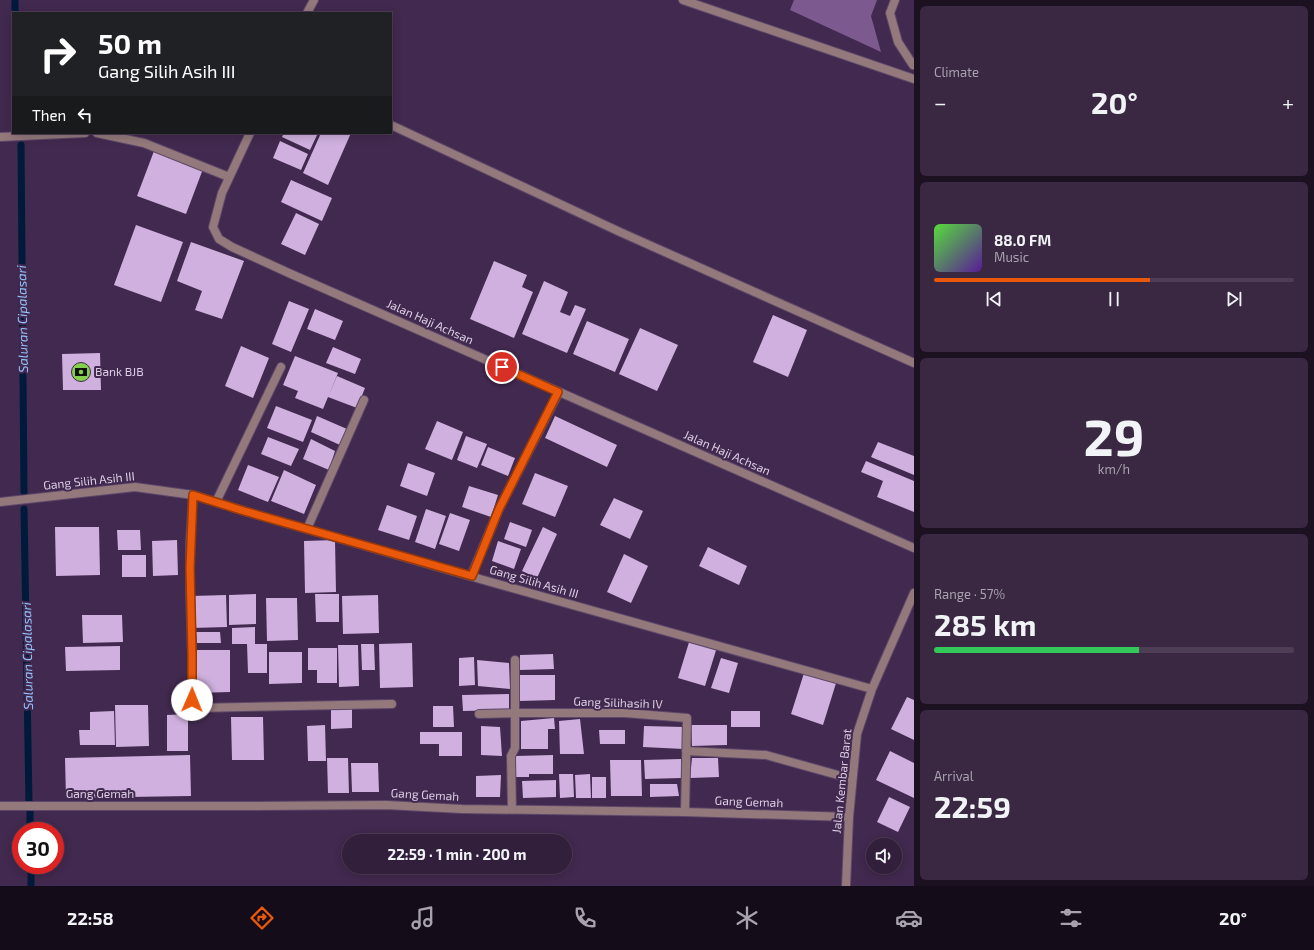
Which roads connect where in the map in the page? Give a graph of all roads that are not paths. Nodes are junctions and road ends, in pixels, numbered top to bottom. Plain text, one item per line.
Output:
1 (314, 0) edge
2 (684, 0) edge
3 (895, 0) edge
4 (308, 12) edge
5 (913, 65) edge
6 (904, 76) junction
7 (914, 79) edge
8 (392, 125) edge
9 (64, 134) edge
10 (102, 134) edge
11 (250, 134) edge
12 (0, 137) edge
13 (229, 177) junction
14 (914, 363) edge
15 (281, 367) dead end
16 (558, 392) junction
17 (364, 400) dead end
18 (193, 495) junction
19 (0, 502) edge
20 (216, 502) junction
21 (307, 529) junction
22 (914, 548) edge
23 (472, 576) junction
24 (914, 593) edge
25 (515, 660) dead end
26 (872, 689) junction
27 (392, 704) dead end
28 (479, 714) dead end
29 (515, 714) junction
30 (686, 751) junction
31 (852, 779) junction
32 (0, 806) edge
33 (512, 810) junction
34 (685, 812) junction
35 (849, 817) junction
36 (846, 886) edge

1 - 4 street
2 - 6 street
3 - 5 street
5 - 6 street
6 - 7 street
8 - 14 street
9 - 12 street
10 - 13 street
11 - 13 street, Jalan Haji Achsan
13 - 16 street, Jalan Haji Achsan
15 - 20 street
16 - 22 street, Jalan Haji Achsan
16 - 23 street
17 - 21 street
18 - 19 street, Gang Silih Asih III
18 - 20 street, Gang Silih Asih III
18 - 27 street
20 - 21 street, Gang Silih Asih III
21 - 23 street, Gang Silih Asih III
23 - 26 street, Gang Silih Asih III
24 - 26 street, Jalan Kembar Barat
25 - 29 street
26 - 31 street, Jalan Kembar Barat
28 - 29 street, Gang Silihasih IV
29 - 30 street, Gang Silihasih IV
29 - 33 street
30 - 31 street
30 - 34 street, Gang Silihasih IV
31 - 35 street, Jalan Kembar Barat
32 - 33 street, Gang Gemah
33 - 34 street, Gang Gemah
34 - 35 street, Gang Gemah
35 - 36 street, Jalan Kembar Barat

